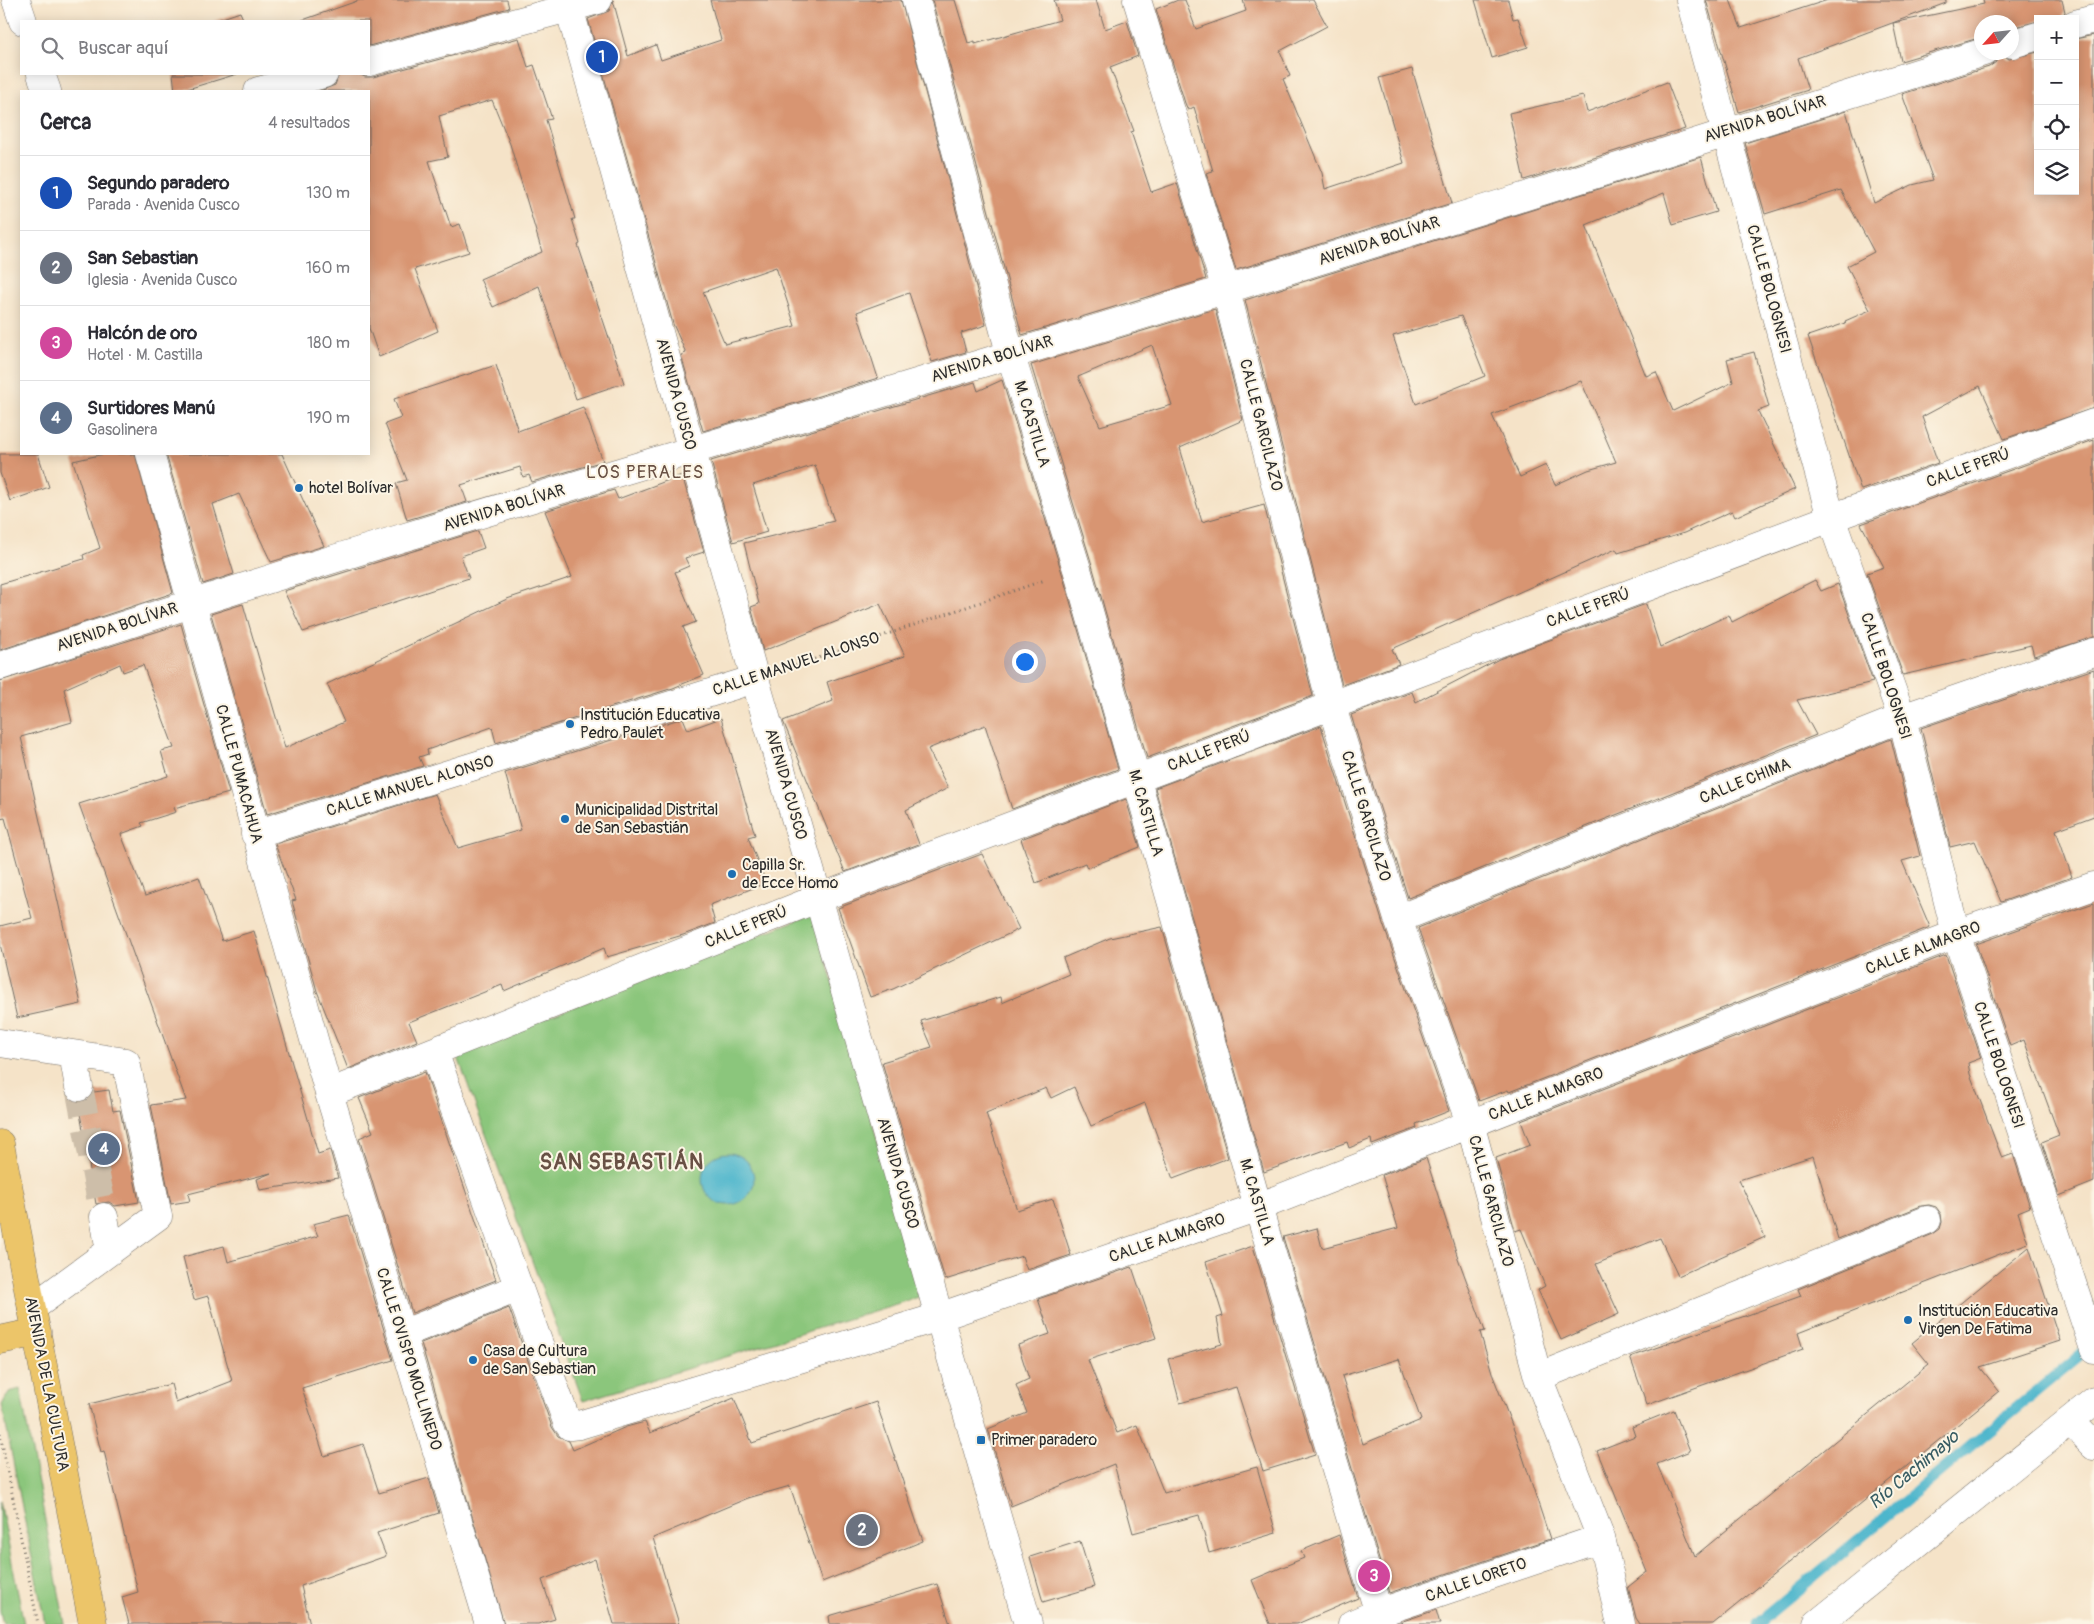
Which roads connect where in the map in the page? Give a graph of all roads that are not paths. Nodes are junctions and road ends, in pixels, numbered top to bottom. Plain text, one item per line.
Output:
1 (16, 0) edge
2 (598, 0) edge
3 (916, 0) edge
4 (1137, 0) edge
5 (1690, 0) edge
6 (568, 4) edge
7 (2094, 19) edge
8 (23, 20) edge
9 (2079, 23) edge
10 (2034, 37) edge
11 (2019, 42) edge
12 (1974, 55) edge
13 (370, 62) edge
14 (41, 75) edge
15 (320, 75) edge
16 (46, 90) edge
17 (262, 90) edge
18 (1726, 131) junction
19 (1226, 290) junction
20 (1010, 354) junction
21 (2094, 423) edge
22 (692, 451) junction
23 (150, 455) edge
24 (1832, 518) junction
25 (191, 602) junction
26 (2094, 652) edge
27 (0, 666) edge
28 (754, 679) junction
29 (1331, 704) junction
30 (1902, 718) junction
31 (1136, 779) junction
32 (255, 834) junction
33 (2094, 886) edge
34 (819, 898) junction
35 (1398, 918) junction
36 (1956, 934) junction
37 (0, 1043) edge
38 (434, 1052) junction
39 (73, 1054) junction
40 (80, 1087) tunnel mouth
41 (329, 1093) junction
42 (1470, 1123) junction
43 (0, 1144) edge
44 (1258, 1207) junction
45 (104, 1217) tunnel mouth
46 (1927, 1220) dead end
47 (110, 1250) junction
48 (518, 1288) junction
49 (939, 1317) junction
50 (34, 1320) junction
51 (402, 1334) junction
52 (0, 1340) edge
53 (2094, 1348) edge
54 (1538, 1377) junction
55 (2094, 1401) edge
56 (2071, 1422) junction
57 (2094, 1446) edge
58 (1601, 1538) junction
59 (1380, 1619) edge
60 (93, 1624) edge
61 (489, 1624) edge
62 (1028, 1624) edge
63 (1352, 1624) edge
64 (1621, 1624) edge
65 (1817, 1624) edge

1 - 8 street
2 - 6 street
3 - 20 street, M. CASTILLA
4 - 19 street, CALLE GARCILAZO
5 - 18 street, CALLE BOLOGNESI
6 - 13 street
6 - 22 street, AVENIDA CUSCO
7 - 9 street
10 - 11 street
12 - 18 street, AVENIDA BOLÍVAR
14 - 16 street
15 - 17 street
18 - 19 street, AVENIDA BOLÍVAR
18 - 24 street, CALLE BOLOGNESI
19 - 20 street, AVENIDA BOLÍVAR
19 - 29 street, CALLE GARCILAZO
20 - 22 street, AVENIDA BOLÍVAR
20 - 31 street, M. CASTILLA
21 - 24 street, CALLE PERÚ
22 - 25 street, AVENIDA BOLÍVAR
22 - 28 street, AVENIDA CUSCO
23 - 25 street, CALLE PUMACAHUA
24 - 29 street, CALLE PERÚ
24 - 30 street, CALLE BOLOGNESI
25 - 27 street, AVENIDA BOLÍVAR
25 - 32 street, CALLE PUMACAHUA
26 - 30 street, CALLE CHIMA
28 - 32 street, CALLE MANUEL ALONSO
28 - 34 street, AVENIDA CUSCO
29 - 31 street, CALLE PERÚ
29 - 35 street, CALLE GARCILAZO
30 - 35 street, CALLE CHIMA
30 - 36 street, CALLE BOLOGNESI
31 - 34 street, CALLE PERÚ
31 - 44 street, M. CASTILLA
32 - 41 street, CALLE PUMACAHUA
33 - 36 street, CALLE ALMAGRO
34 - 38 street, CALLE PERÚ
34 - 49 street, AVENIDA CUSCO
35 - 42 street, CALLE GARCILAZO
36 - 42 street, CALLE ALMAGRO
36 - 53 street, CALLE BOLOGNESI
37 - 39 street
38 - 41 street, CALLE PERÚ
38 - 48 street
39 - 40 street
39 - 47 street
41 - 51 street, CALLE OVISPO MOLLINEDO
42 - 44 street, CALLE ALMAGRO
42 - 54 street, CALLE GARCILAZO
43 - 50 highway, AVENIDA DE LA CULTURA
44 - 49 street, CALLE ALMAGRO
44 - 59 street, M. CASTILLA
45 - 47 street
46 - 54 street
47 - 50 street
48 - 49 street, CALLE ALMAGRO
48 - 51 street
49 - 62 street, AVENIDA CUSCO
50 - 52 highway
50 - 60 highway, AVENIDA DE LA CULTURA
51 - 61 street, CALLE OVISPO MOLLINEDO
54 - 58 street, CALLE GARCILAZO
55 - 56 street
56 - 57 street
56 - 65 street
58 - 59 street, CALLE LORETO
58 - 64 street, CALLE GARCILAZO
59 - 63 street, CALLE LORETO

